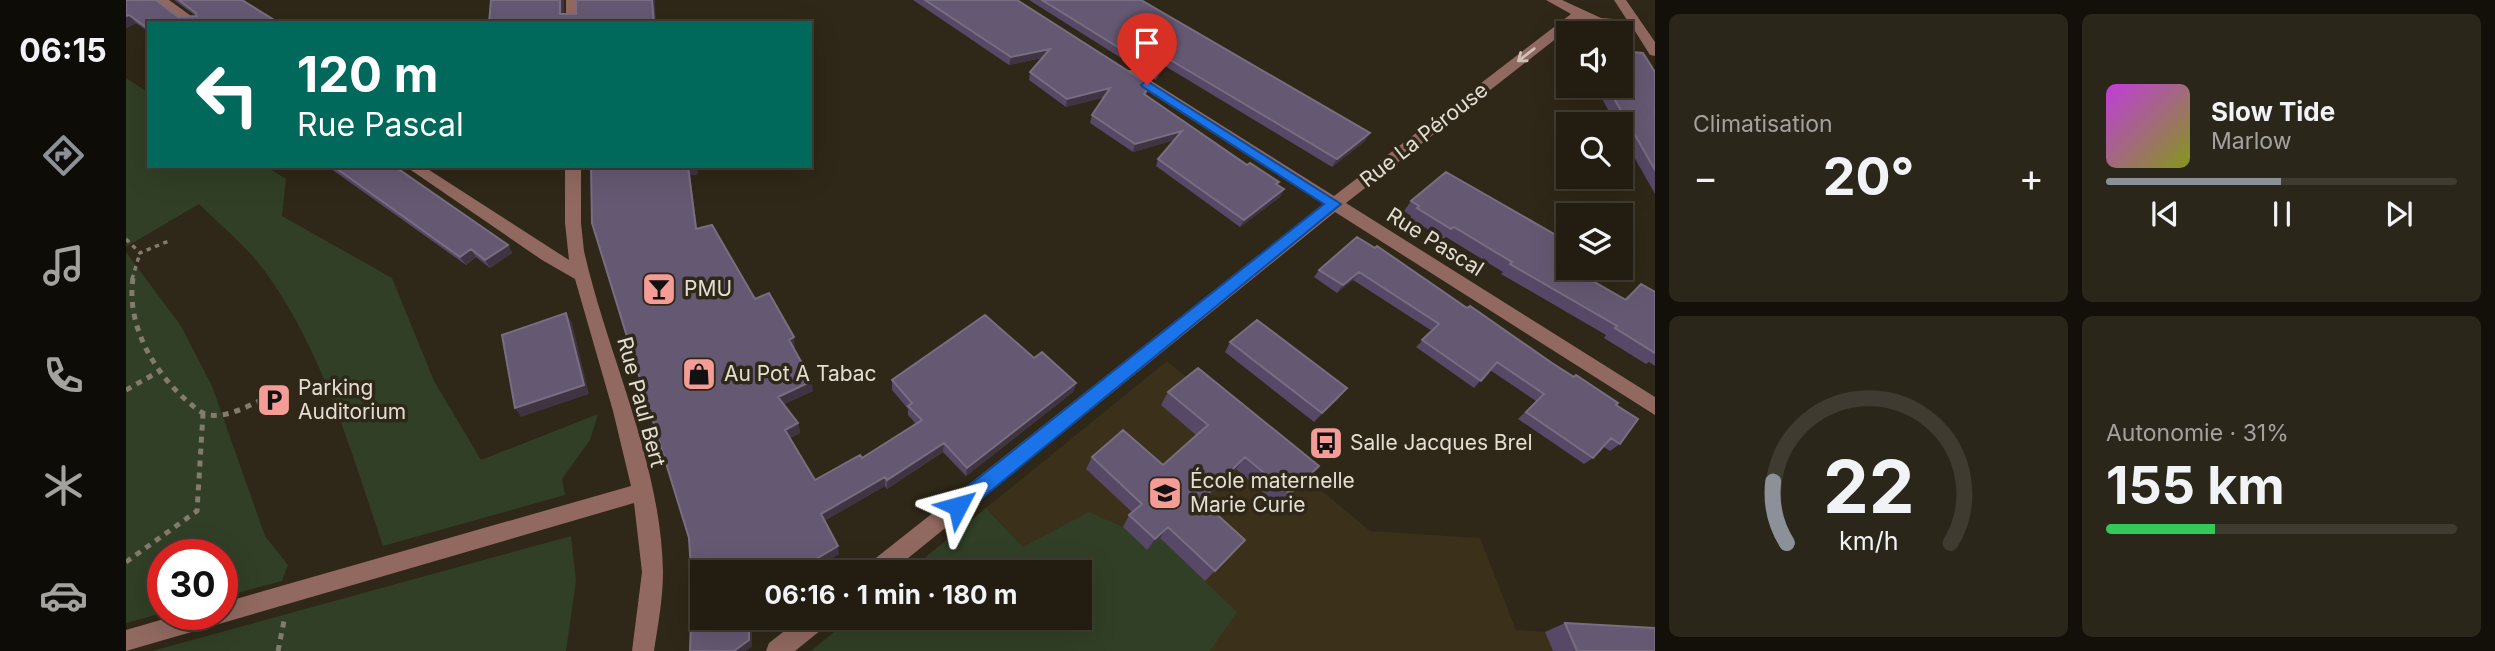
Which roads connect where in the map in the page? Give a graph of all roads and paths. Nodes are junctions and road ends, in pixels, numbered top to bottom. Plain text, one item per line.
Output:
1 (160, 0) edge
2 (572, 0) edge
3 (1552, 0) edge
4 (1620, 0) edge
5 (1580, 13) junction
6 (192, 21) edge
7 (572, 21) edge
8 (1637, 25) junction
9 (1655, 52) edge
10 (1118, 66) edge
11 (415, 168) edge
12 (573, 168) edge
13 (1334, 204) junction
14 (126, 239) edge
15 (171, 240) dead end
16 (140, 253) junction
17 (580, 274) junction
18 (158, 372) junction
19 (126, 390) edge
20 (270, 396) dead end
21 (1655, 407) edge
22 (203, 414) junction
23 (641, 492) junction
24 (890, 560) edge
25 (126, 562) edge
26 (238, 609) edge
27 (163, 630) edge
28 (803, 630) edge
29 (126, 640) edge
30 (643, 651) edge
31 (777, 651) edge

1 - 6 street
2 - 7 street
3 - 5 street
4 - 8 street
5 - 8 street
5 -> 13 street, Rue La Pérouse
8 - 9 street
10 - 13 street, Rue Pascal
11 - 17 street
12 - 17 street, Rue Paul Bert
13 - 21 street, Rue Pascal
13 - 24 street, Rue La Pérouse
14 - 16 path
15 - 16 path
16 - 18 path
17 - 23 street, Rue Paul Bert
18 - 19 path
18 - 22 path
20 - 22 path
22 - 25 path
23 - 26 street
23 - 30 street, Rue Paul Bert
27 - 29 street
28 - 31 street

